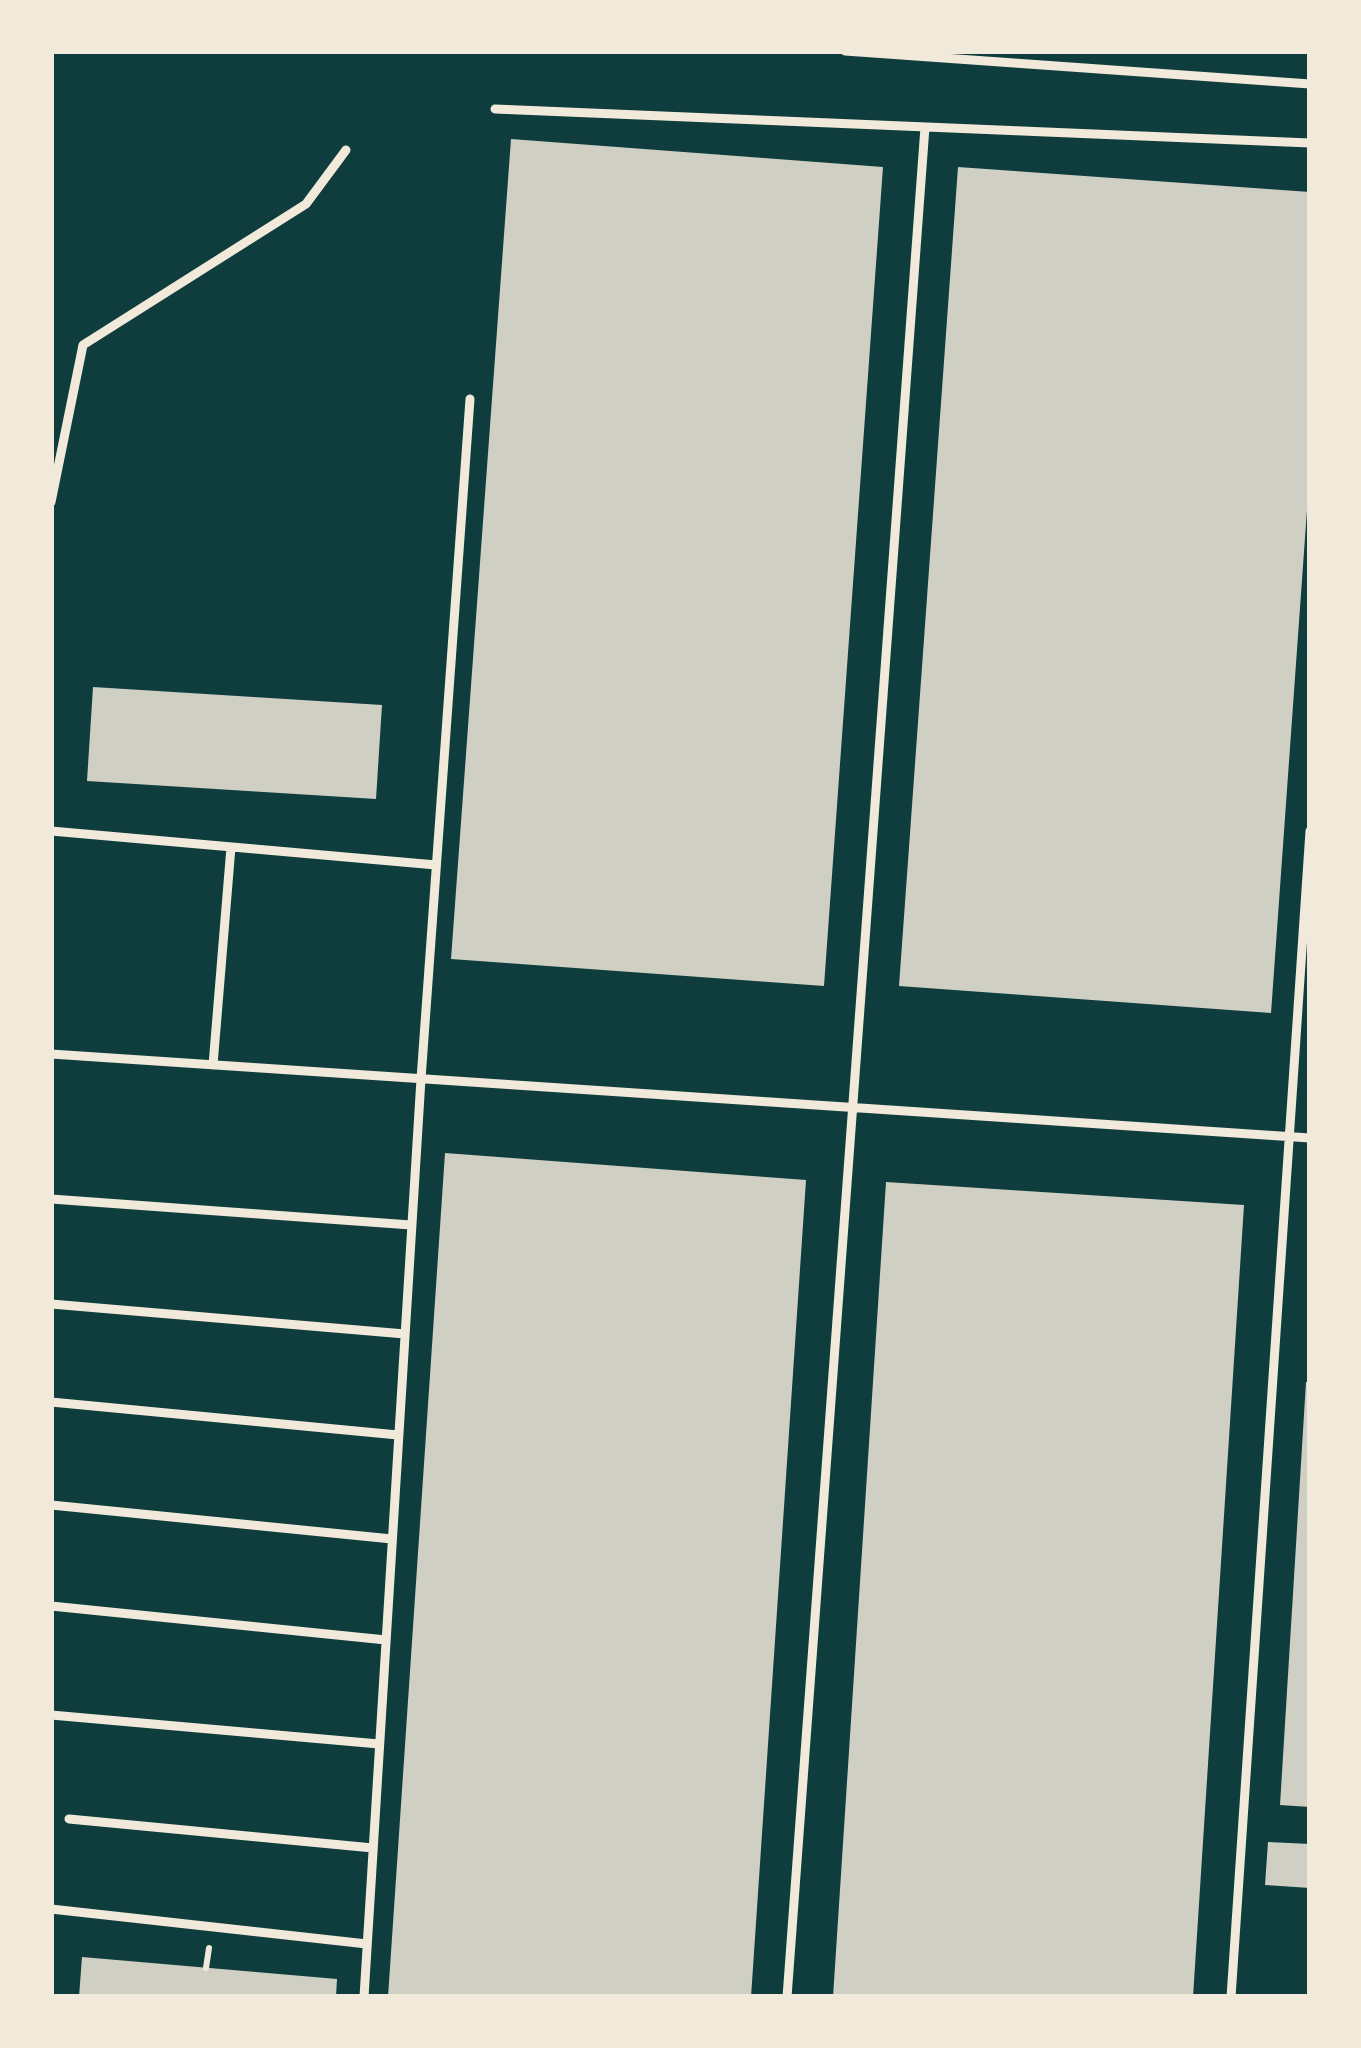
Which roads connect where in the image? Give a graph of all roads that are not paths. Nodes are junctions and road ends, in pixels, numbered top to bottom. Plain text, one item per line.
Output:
1 (845, 51) edge
2 (1310, 84) edge
3 (495, 109) dead end
4 (926, 127) junction
5 (1310, 142) edge
6 (346, 150) dead end
7 (470, 399) dead end
8 (51, 502) edge
9 (51, 831) edge
10 (1310, 831) edge
11 (231, 847) junction
12 (436, 865) junction
13 (51, 1054) edge
14 (212, 1065) junction
15 (421, 1079) junction
16 (853, 1108) junction
17 (1289, 1137) junction
18 (1310, 1138) edge
19 (51, 1199) edge
20 (412, 1225) junction
21 (51, 1304) edge
22 (405, 1334) junction
23 (51, 1402) edge
24 (398, 1435) junction
25 (51, 1505) edge
26 (392, 1539) junction
27 (51, 1606) edge
28 (386, 1640) junction
29 (51, 1715) edge
30 (379, 1744) junction
31 (69, 1819) dead end
32 (373, 1848) junction
33 (51, 1910) edge
34 (367, 1944) junction
35 (364, 1997) edge
36 (788, 1997) edge
37 (1231, 1997) edge

1 - 2 lane
3 - 4 lane
4 - 5 lane
4 - 16 lane
6 - 8 lane
7 - 12 lane
9 - 11 lane
10 - 17 lane
11 - 12 lane
11 - 14 lane
12 - 15 lane
13 - 14 lane
14 - 15 lane
15 - 16 lane
15 - 20 lane
16 - 17 lane
16 - 36 lane
17 - 18 lane
17 - 37 lane
19 - 20 lane
20 - 22 lane
21 - 22 lane
22 - 24 lane
23 - 24 lane
24 - 26 lane
25 - 26 lane
26 - 28 lane
27 - 28 lane
28 - 30 lane
29 - 30 lane
30 - 32 lane
31 - 32 lane
32 - 34 lane
33 - 34 lane
34 - 35 lane

